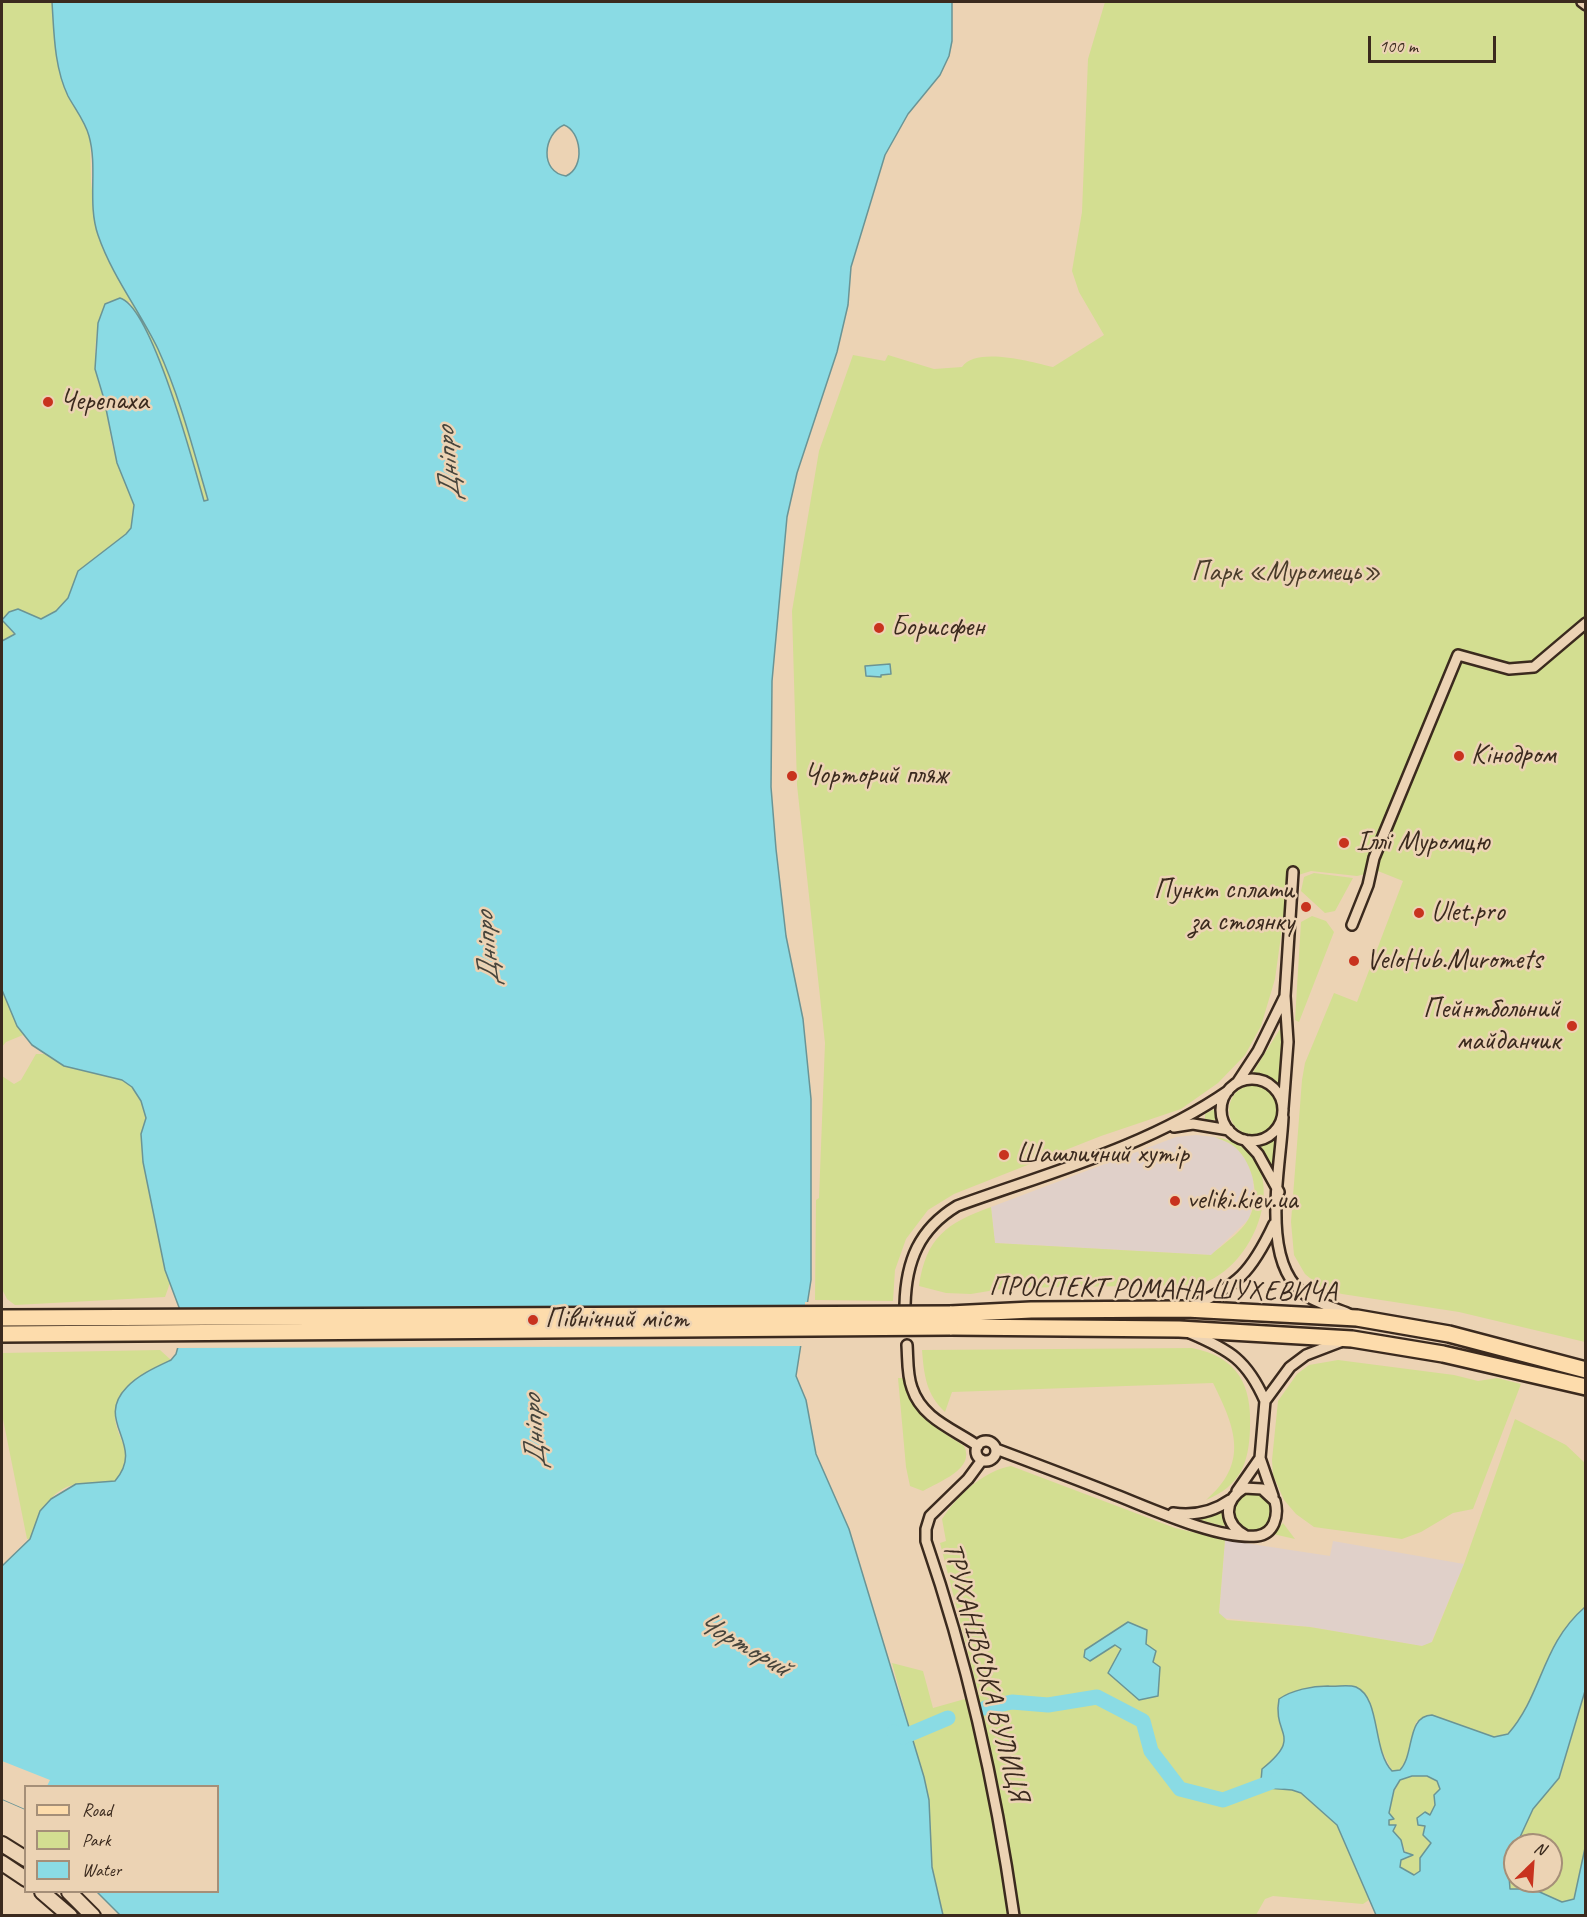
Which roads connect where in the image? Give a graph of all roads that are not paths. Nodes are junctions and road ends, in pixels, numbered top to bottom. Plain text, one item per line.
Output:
1 (1586, 623) edge
2 (1293, 872) dead end
3 (1352, 925) dead end
4 (1285, 996) junction
5 (1237, 1083) junction
6 (1228, 1091) junction
7 (1283, 1112) junction
8 (1166, 1129) junction
9 (1228, 1130) junction
10 (1245, 1140) junction
11 (1279, 1192) junction
12 (1274, 1224) junction
13 (905, 1305) dead end
14 (1186, 1309) junction
15 (2, 1318) edge
16 (1357, 1318) junction
17 (950, 1321) junction
18 (1179, 1329) junction
19 (2, 1334) edge
20 (1352, 1339) junction
21 (907, 1345) dead end
22 (1586, 1370) edge
23 (1586, 1387) edge
24 (1264, 1401) junction
25 (978, 1446) junction
26 (996, 1449) junction
27 (1260, 1458) junction
28 (982, 1460) junction
29 (1233, 1497) junction
30 (1275, 1501) junction
31 (1156, 1510) junction
32 (1246, 1536) junction
33 (2, 1844) edge
34 (24, 1858) edge
35 (2, 1863) edge
36 (24, 1878) edge
37 (43, 1893) edge
38 (70, 1893) edge
39 (70, 1916) edge
40 (93, 1916) edge
41 (1014, 1916) edge

1 - 3 street
2 - 4 street
4 - 5 street
4 - 7 street
5 - 6 street
5 - 7 street
6 - 8 street
6 - 9 street
7 - 10 street
7 - 11 street
8 - 9 street
8 - 13 street
9 - 10 street
10 - 11 street
11 - 12 street
12 - 14 street
12 - 16 street
14 - 16 main road, ПРОСПЕКТ РОМАНА ШУХЕВИЧА
14 - 17 main road, ПРОСПЕКТ РОМАНА ШУХЕВИЧА
15 - 17 main road, bridge
16 - 22 main road, ПРОСПЕКТ РОМАНА ШУХЕВИЧА
17 - 18 main road, ПРОСПЕКТ РОМАНА ШУХЕВИЧА
17 - 19 main road, bridge
18 - 20 main road, ПРОСПЕКТ РОМАНА ШУХЕВИЧА
18 - 24 street
20 - 23 main road, ПРОСПЕКТ РОМАНА ШУХЕВИЧА
20 - 24 street
21 - 25 street
24 - 27 street
25 - 26 street
25 - 28 street
26 - 28 street
26 - 31 street
27 - 29 street
27 - 30 street
28 - 41 street, ТРУХАНІВСЬКА ВУЛИЦЯ
29 - 30 street
29 - 31 street
29 - 32 street
30 - 32 street
31 - 32 street
33 - 34 main road
35 - 36 main road
37 - 39 main road
38 - 40 main road

